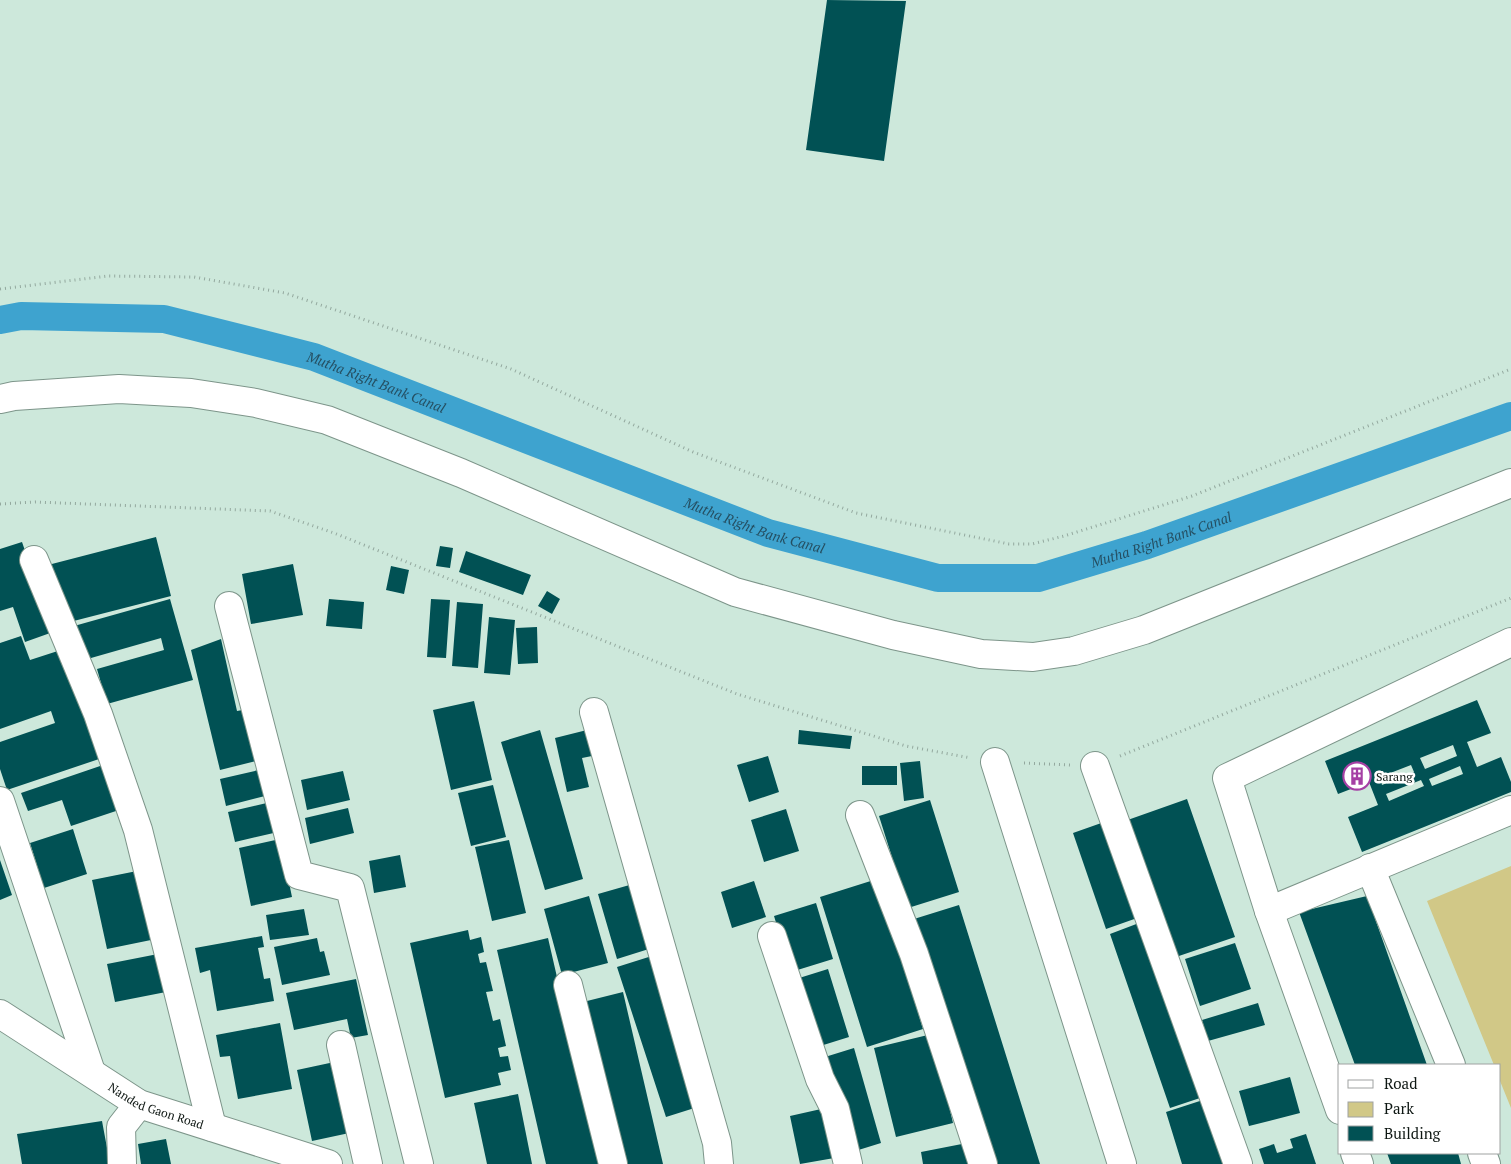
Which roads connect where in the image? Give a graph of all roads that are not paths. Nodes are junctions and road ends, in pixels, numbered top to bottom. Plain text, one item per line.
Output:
1 (0, 399) edge
2 (1511, 483) edge
3 (34, 560) dead end
4 (229, 606) dead end
5 (1511, 642) edge
6 (594, 712) dead end
7 (995, 762) road end
8 (1095, 766) road end
9 (0, 801) edge
10 (1511, 810) edge
11 (860, 815) dead end
12 (1370, 868) junction
13 (1269, 911) junction
14 (772, 936) dead end
15 (568, 985) dead end
16 (0, 1014) edge
17 (341, 1045) dead end
18 (1451, 1064) edge
19 (91, 1072) junction
20 (139, 1104) junction
21 (1338, 1104) edge
22 (212, 1127) junction
23 (288, 1157) edge
24 (122, 1164) edge
25 (328, 1164) edge
26 (368, 1164) edge
27 (419, 1164) edge
28 (613, 1164) edge
29 (719, 1164) edge
30 (848, 1164) edge
31 (983, 1164) edge
32 (1122, 1164) edge
33 (1238, 1164) edge

1 - 2 street
3 - 22 street
4 - 27 street
5 - 13 street
6 - 29 street
7 - 32 street
8 - 33 street
9 - 19 street
10 - 12 street
11 - 31 street
12 - 13 street
12 - 18 street
13 - 21 street
14 - 30 street
15 - 28 street
16 - 19 street, Nanded Gaon Road
17 - 26 street
19 - 20 street, Nanded Gaon Road
20 - 22 street, Nanded Gaon Road
20 - 24 street
22 - 23 street, Nanded Gaon Road
23 - 25 street, Nanded Gaon Road

